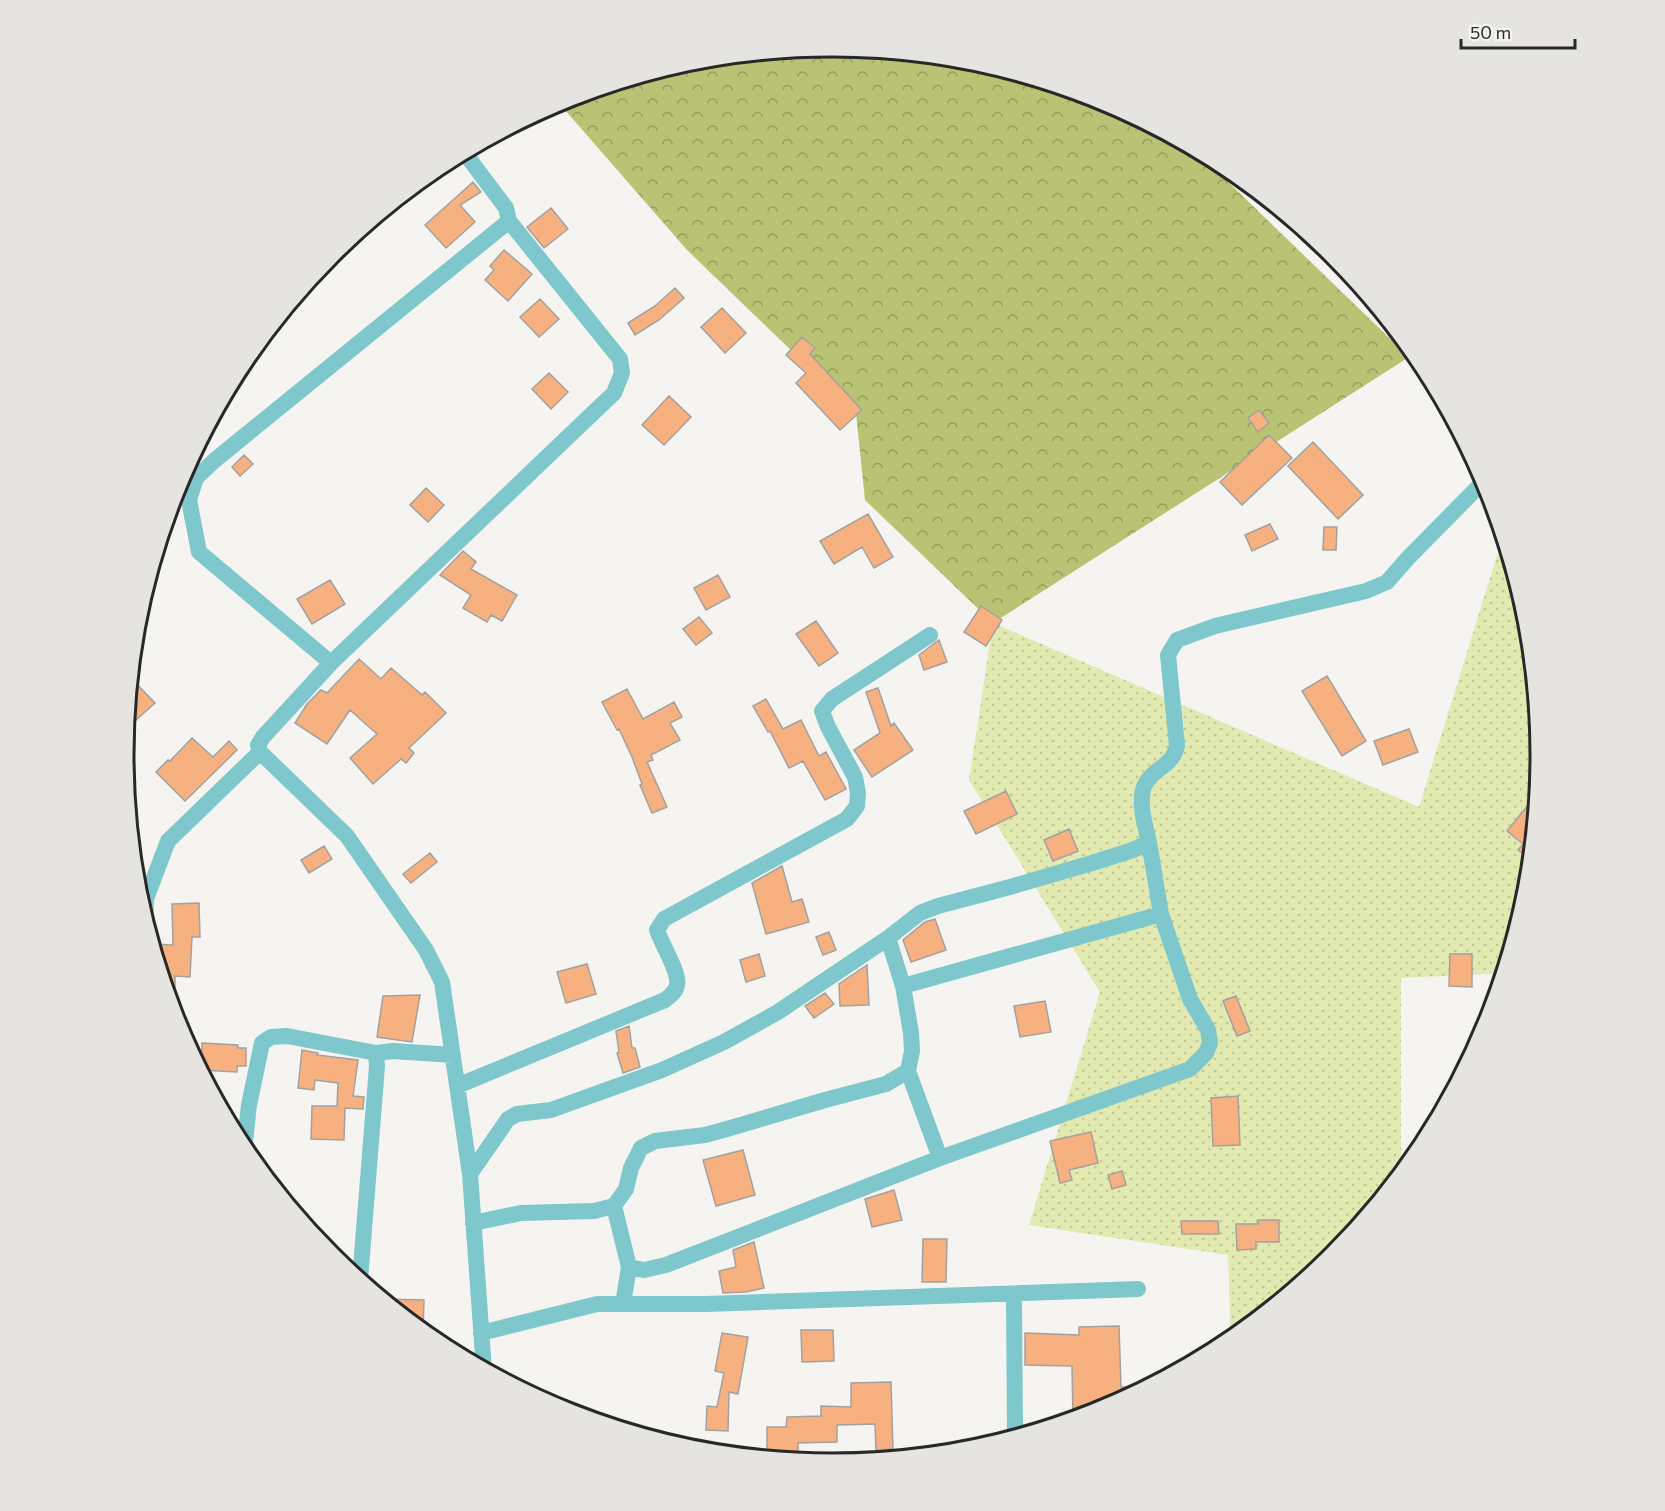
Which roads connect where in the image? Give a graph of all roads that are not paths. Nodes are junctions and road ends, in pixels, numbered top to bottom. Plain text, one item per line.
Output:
1 (469, 159) edge
2 (508, 221) junction
3 (1478, 487) edge
4 (185, 494) edge
5 (189, 500) junction
6 (930, 635) dead end
7 (332, 663) junction
8 (260, 752) junction
9 (1149, 842) junction
10 (148, 895) edge
11 (1161, 914) junction
12 (888, 938) junction
13 (903, 986) junction
14 (376, 1053) junction
15 (453, 1055) junction
16 (908, 1071) junction
17 (457, 1086) junction
18 (246, 1134) edge
19 (940, 1158) junction
20 (470, 1174) junction
21 (614, 1206) junction
22 (473, 1223) junction
23 (629, 1267) junction
24 (361, 1270) edge
25 (1138, 1289) dead end
26 (1014, 1294) junction
27 (623, 1304) junction
28 (481, 1333) junction
29 (483, 1360) edge
30 (1015, 1429) edge

1 - 2 street
2 - 5 street
2 - 7 street
3 - 9 street
4 - 5 street
5 - 7 street
6 - 17 street
7 - 8 street
8 - 10 street
8 - 15 street
9 - 11 street
9 - 12 street
11 - 13 street
11 - 19 street
12 - 13 street
12 - 20 street
13 - 16 street
14 - 15 street
14 - 18 street
14 - 24 street
15 - 17 street
16 - 19 street
16 - 21 street
17 - 20 street
19 - 23 street
20 - 22 street
21 - 22 street
21 - 23 street
22 - 28 street
23 - 27 street
25 - 26 street
26 - 27 street
26 - 30 street
27 - 28 street
28 - 29 street

